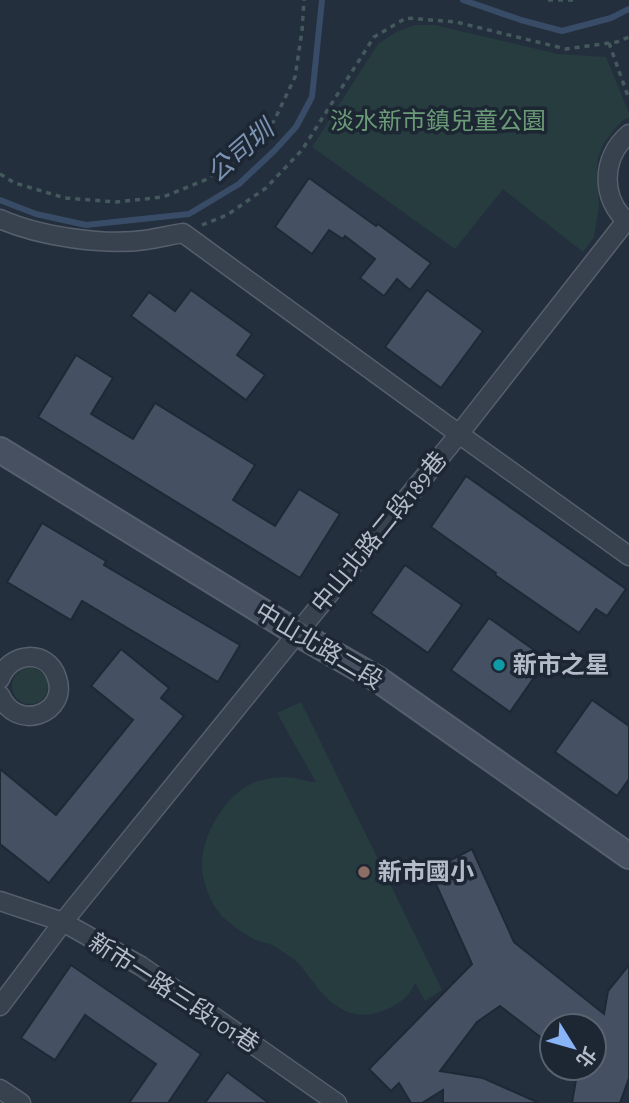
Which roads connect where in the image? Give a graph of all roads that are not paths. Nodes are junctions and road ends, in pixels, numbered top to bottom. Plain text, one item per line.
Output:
1 (629, 134) edge
2 (0, 219) edge
3 (627, 222) edge
4 (459, 434) junction
5 (0, 450) edge
6 (629, 556) edge
7 (297, 633) junction
8 (0, 676) edge
9 (3, 708) edge
10 (629, 856) edge
11 (0, 901) edge
12 (63, 922) junction
13 (0, 1006) edge
14 (0, 1089) edge
15 (22, 1103) edge
16 (337, 1103) edge

1 - 3 street, 中山北路二段189巷
2 - 4 street
3 - 4 street, 中山北路二段189巷
4 - 6 street
4 - 7 street, 中山北路二段189巷
5 - 7 street, 中山北路二段
7 - 10 street, 中山北路二段
7 - 12 street, 中山北路二段189巷
8 - 9 street
11 - 12 street, 新市一路三段101巷
12 - 13 street, 中山北路二段189巷
12 - 16 street, 新市一路三段101巷
14 - 15 street

